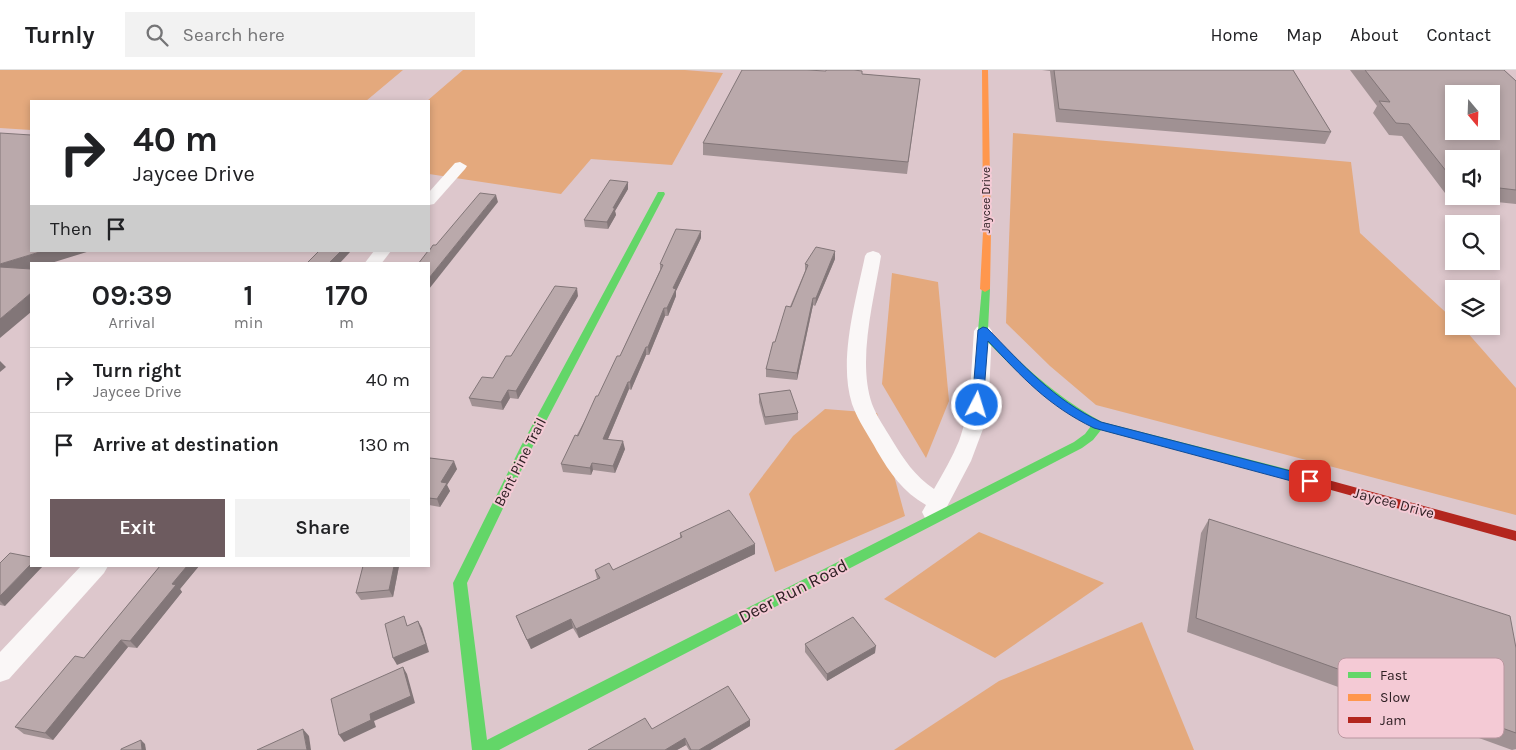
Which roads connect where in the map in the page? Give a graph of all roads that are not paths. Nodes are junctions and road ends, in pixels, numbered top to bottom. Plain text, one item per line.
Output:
1 (985, 70) edge
2 (460, 166) dead end
3 (661, 194) dead end
4 (430, 200) edge
5 (383, 252) edge
6 (873, 256) dead end
7 (374, 262) edge
8 (983, 330) junction
9 (1098, 425) junction
10 (938, 501) junction
11 (927, 523) junction
12 (1516, 536) edge
13 (95, 567) edge
14 (0, 670) edge
15 (482, 750) edge

1 - 8 street, Jaycee Drive
2 - 4 street
3 - 15 street, Bent Pine Trail
5 - 7 street
6 - 10 street
8 - 9 street, Jaycee Drive
8 - 10 street, Jaycee Drive
9 - 11 street, Deer Run Road
9 - 12 street, Jaycee Drive
10 - 11 street, Jaycee Drive
11 - 15 street, Deer Run Road
13 - 14 street

